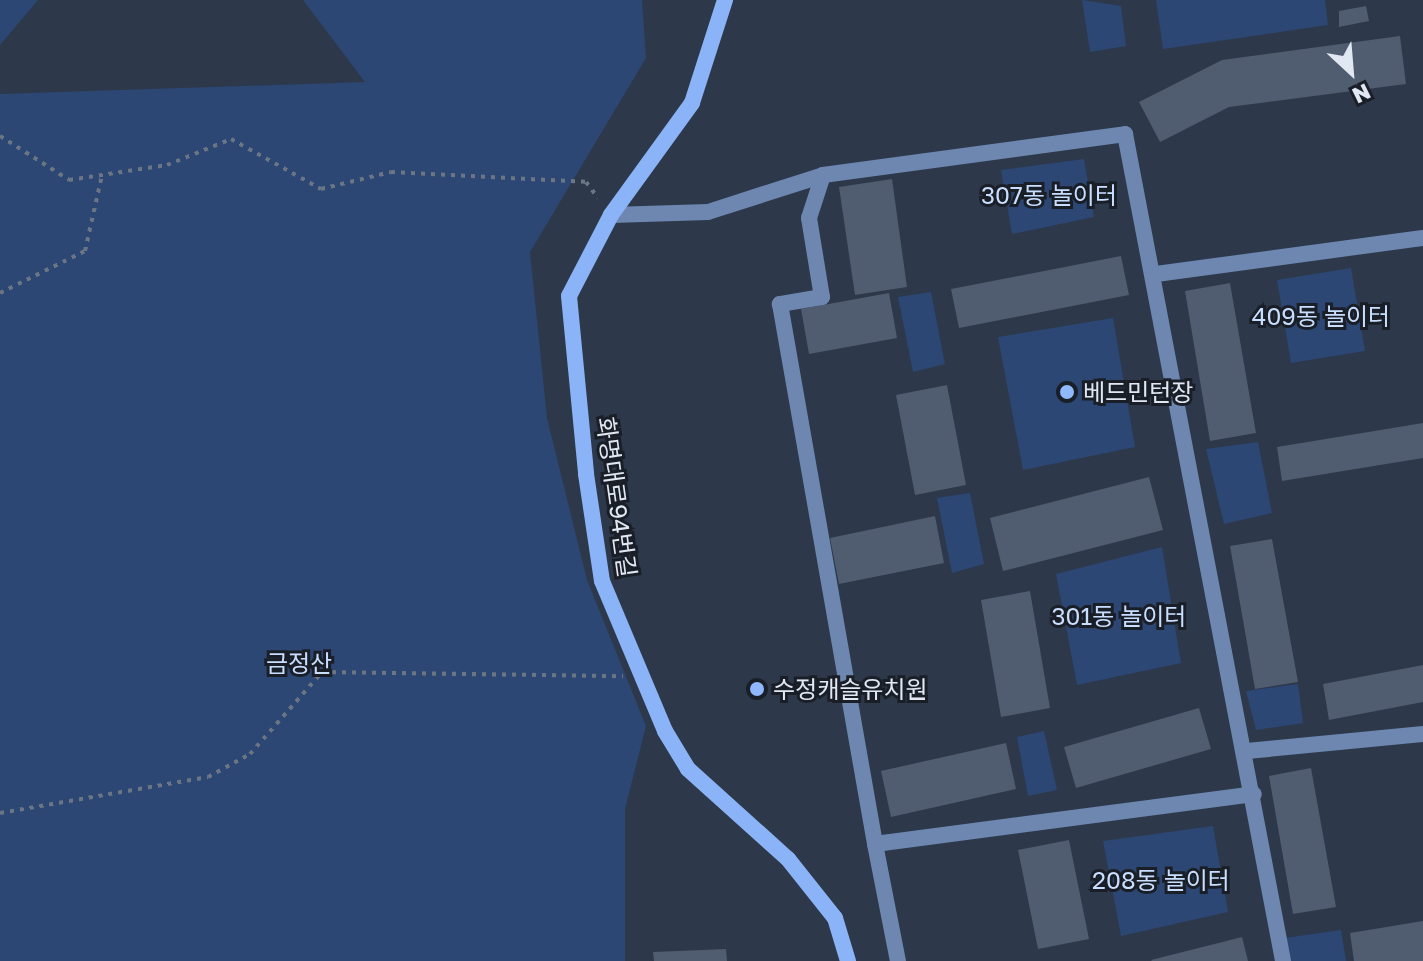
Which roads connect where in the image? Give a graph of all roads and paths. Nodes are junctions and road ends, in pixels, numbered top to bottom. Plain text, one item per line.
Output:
1 (725, 0) edge
2 (0, 136) edge
3 (102, 175) junction
4 (823, 175) junction
5 (611, 215) junction
6 (1423, 238) edge
7 (1156, 274) junction
8 (0, 293) edge
9 (642, 676) junction
10 (1423, 734) edge
11 (1247, 751) junction
12 (1254, 794) junction
13 (0, 813) edge
14 (875, 844) junction
15 (848, 961) edge
16 (898, 961) edge
17 (1283, 961) edge

1 - 5 street, 화명대로94번길
2 - 3 path
3 - 5 path
3 - 8 path
4 - 5 street
4 - 7 street
4 - 14 street
5 - 9 street, 화명대로94번길
6 - 7 street
7 - 11 street
9 - 13 path
9 - 15 street, 화명대로94번길
10 - 11 street
11 - 12 street
12 - 14 street
12 - 17 street
14 - 16 street

